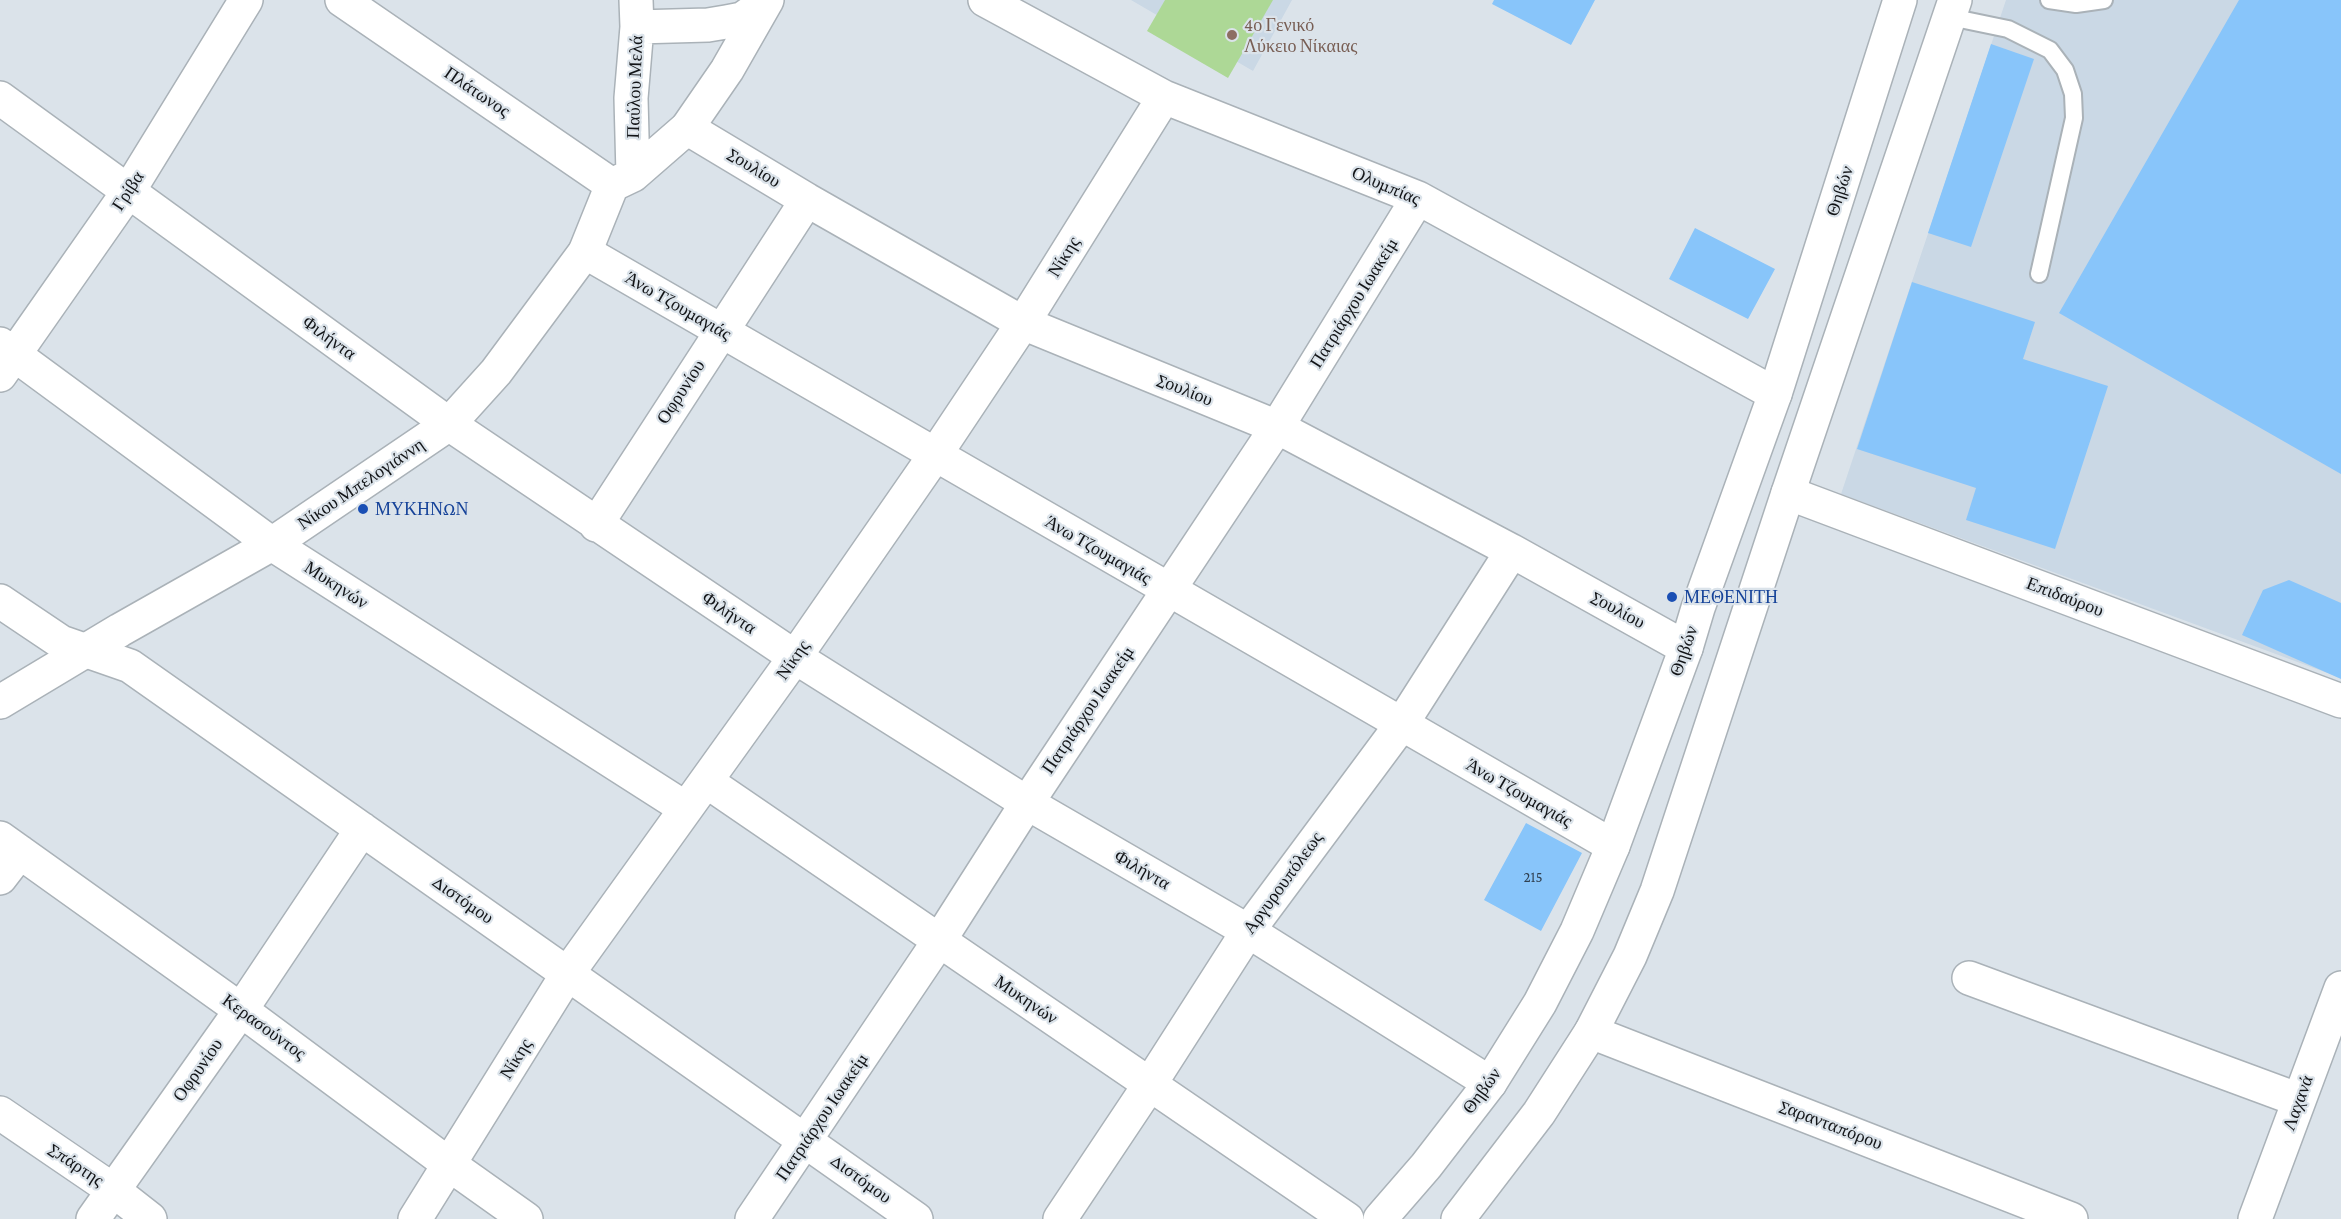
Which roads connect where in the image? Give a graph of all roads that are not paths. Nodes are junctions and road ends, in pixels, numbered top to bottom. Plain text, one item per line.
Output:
1 (246, 0) edge
2 (342, 0) edge
3 (986, 0) edge
4 (1900, 0) edge
5 (2049, 0) edge
6 (2104, 0) edge
7 (766, 2) edge
8 (1952, 8) edge
9 (637, 13) edge
10 (1164, 97) junction
11 (0, 98) edge
12 (687, 128) junction
13 (623, 180) junction
14 (128, 192) junction
15 (1419, 198) junction
16 (807, 200) junction
17 (585, 252) junction
18 (2039, 274) dead end
19 (1023, 323) junction
20 (721, 330) junction
21 (5, 358) edge
22 (1775, 394) junction
23 (449, 424) junction
24 (1277, 427) junction
25 (935, 455) junction
26 (1788, 493) junction
27 (597, 525) junction
28 (272, 544) junction
29 (1512, 551) junction
30 (1168, 590) junction
31 (0, 601) edge
32 (1686, 648) junction
33 (85, 651) junction
34 (795, 657) junction
35 (2341, 701) edge
36 (0, 702) edge
37 (1401, 725) junction
38 (706, 781) junction
39 (1027, 803) junction
40 (685, 808) junction
41 (362, 829) junction
42 (10, 845) edge
43 (1613, 846) junction
44 (0, 879) edge
45 (1248, 931) junction
46 (939, 941) junction
47 (568, 973) junction
48 (1970, 978) dead end
49 (2341, 988) edge
50 (241, 1010) junction
51 (1591, 1032) junction
52 (1490, 1083) junction
53 (1150, 1084) junction
54 (2299, 1100) junction
55 (0, 1113) edge
56 (806, 1140) junction
57 (450, 1165) junction
58 (113, 1190) junction
59 (93, 1219) edge
60 (150, 1219) edge
61 (415, 1219) edge
62 (526, 1219) edge
63 (752, 1219) edge
64 (916, 1219) edge
65 (1060, 1219) edge
66 (1347, 1219) edge
67 (1380, 1219) edge
68 (1458, 1219) edge
69 (2071, 1219) edge
70 (2255, 1219) edge

1 - 14 street, Γρίβα
2 - 13 street, Πλάτωνος
3 - 10 street, Ολυμπίας
4 - 22 street, Θηβών
5 - 6 lane
7 - 9 street
7 - 12 street
8 - 18 lane
8 - 26 street
9 - 13 street, Παύλου Μελά
10 - 15 street, Ολυμπίας
10 - 19 street, Νίκης
11 - 14 street, Φιλήντα
12 - 13 street
12 - 16 street, Σουλίου
13 - 17 street, Νίκου Μπελογιάννη
14 - 21 street, Γρίβα
14 - 23 street, Φιλήντα
15 - 22 street, Ολυμπίας
15 - 24 street, Πατριάρχου Ιωακείμ
16 - 19 street, Σουλίου
16 - 20 street, Οφρυνίου
17 - 20 street, Άνω Τζουμαγιάς
17 - 23 street, Νίκου Μπελογιάννη
19 - 24 street, Σουλίου
19 - 25 street, Νίκης
20 - 25 street, Άνω Τζουμαγιάς
20 - 27 street, Οφρυνίου
21 - 28 street, Μυκηνών
22 - 32 street, Θηβών
23 - 27 street, Φιλήντα
23 - 28 street, Νίκου Μπελογιάννη
24 - 29 street, Σουλίου
24 - 30 street, Πατριάρχου Ιωακείμ
25 - 30 street, Άνω Τζουμαγιάς
25 - 34 street, Νίκης
26 - 35 street, Επιδαύρου
26 - 51 street
27 - 34 street, Φιλήντα
28 - 33 street, Νίκου Μπελογιάννη
28 - 40 street, Μυκηνών
29 - 32 street, Σουλίου
29 - 37 street, Αργυρουπόλεως
30 - 37 street, Άνω Τζουμαγιάς
30 - 39 street, Πατριάρχου Ιωακείμ
31 - 33 street, Διστόμου
32 - 43 street, Θηβών
33 - 36 street, Νίκου Μπελογιάννη
33 - 41 street, Διστόμου
34 - 38 street, Νίκης
34 - 39 street, Φιλήντα
37 - 43 street, Άνω Τζουμαγιάς
37 - 45 street, Αργυρουπόλεως
38 - 40 street, Νίκης
38 - 46 street, Μυκηνών
39 - 45 street, Φιλήντα
39 - 46 street, Πατριάρχου Ιωακείμ
40 - 47 street, Νίκης
41 - 47 street, Διστόμου
41 - 50 street, Οφρυνίου
42 - 44 street
42 - 50 street, Κερασούντος
43 - 52 street, Θηβών
45 - 52 street, Φιλήντα
45 - 53 street, Αργυρουπόλεως
46 - 53 street, Μυκηνών
46 - 56 street, Πατριάρχου Ιωακείμ
47 - 56 street, Διστόμου
47 - 57 street, Νίκης
48 - 54 street
49 - 54 street, Λαχανά
50 - 57 street, Κερασούντος
50 - 58 street, Οφρυνίου
51 - 68 street
51 - 69 street, Σαρανταπόρου
52 - 67 street, Θηβών
53 - 65 street, Αργυρουπόλεως
53 - 66 street, Μυκηνών
54 - 70 street, Λαχανά
55 - 58 street, Σπάρτης
56 - 63 street, Πατριάρχου Ιωακείμ
56 - 64 street, Διστόμου
57 - 61 street, Νίκης
57 - 62 street, Κερασούντος
58 - 59 street, Οφρυνίου
58 - 60 street, Σπάρτης

